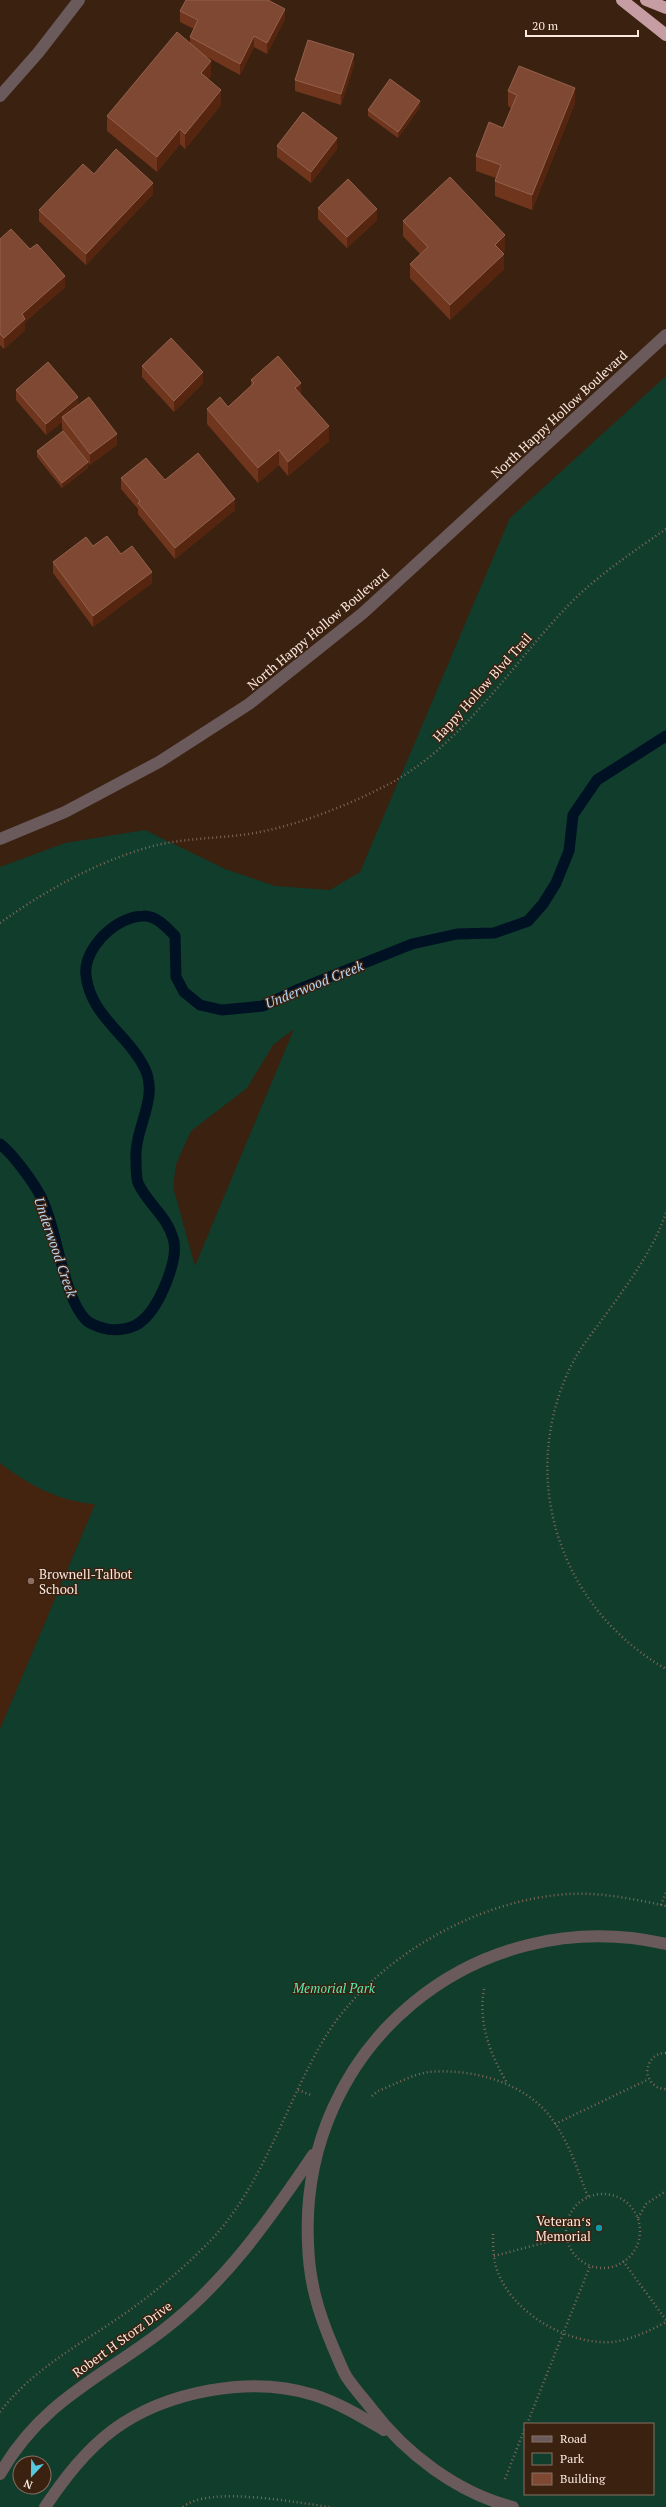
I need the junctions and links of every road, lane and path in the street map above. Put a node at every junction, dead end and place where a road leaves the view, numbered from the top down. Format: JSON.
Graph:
{"nodes":[{"id":1,"x":79,"y":0,"type":"edge"},
{"id":2,"x":622,"y":0,"type":"edge"},
{"id":3,"x":646,"y":0,"type":"edge"},
{"id":4,"x":666,"y":8,"type":"edge"},
{"id":5,"x":666,"y":35,"type":"edge"},
{"id":6,"x":0,"y":96,"type":"edge"},
{"id":7,"x":666,"y":335,"type":"edge"},
{"id":8,"x":666,"y":529,"type":"edge"},
{"id":9,"x":0,"y":839,"type":"edge"},
{"id":10,"x":0,"y":923,"type":"edge"},
{"id":11,"x":666,"y":1213,"type":"edge"},
{"id":12,"x":666,"y":1669,"type":"edge"},
{"id":13,"x":666,"y":1892,"type":"edge"},
{"id":14,"x":666,"y":1906,"type":"edge"},
{"id":15,"x":666,"y":1944,"type":"edge"},
{"id":16,"x":495,"y":1954,"type":"junction"},
{"id":17,"x":666,"y":2053,"type":"edge"},
{"id":18,"x":649,"y":2079,"type":"junction"},
{"id":19,"x":507,"y":2083,"type":"junction"},
{"id":20,"x":666,"y":2089,"type":"edge"},
{"id":21,"x":332,"y":2104,"type":"junction"},
{"id":22,"x":555,"y":2124,"type":"junction"},
{"id":23,"x":316,"y":2150,"type":"junction"},
{"id":24,"x":666,"y":2192,"type":"edge"},
{"id":25,"x":588,"y":2197,"type":"junction"},
{"id":26,"x":638,"y":2218,"type":"junction"},
{"id":27,"x":492,"y":2234,"type":"dead end"},
{"id":28,"x":566,"y":2237,"type":"junction"},
{"id":29,"x":494,"y":2256,"type":"junction"},
{"id":30,"x":623,"y":2261,"type":"junction"},
{"id":31,"x":590,"y":2266,"type":"junction"},
{"id":32,"x":666,"y":2321,"type":"edge"},
{"id":33,"x":563,"y":2332,"type":"junction"},
{"id":34,"x":0,"y":2412,"type":"edge"},
{"id":35,"x":527,"y":2423,"type":"edge"},
{"id":36,"x":524,"y":2431,"type":"edge"},
{"id":37,"x":390,"y":2434,"type":"junction"},
{"id":38,"x":0,"y":2474,"type":"edge"},
{"id":39,"x":496,"y":2502,"type":"junction"},
{"id":40,"x":309,"y":2506,"type":"edge"},
{"id":41,"x":45,"y":2507,"type":"edge"},
{"id":42,"x":183,"y":2507,"type":"edge"},
{"id":43,"x":330,"y":2507,"type":"edge"},
{"id":44,"x":513,"y":2507,"type":"edge"}],
"edges":[{"from":1,"to":6,"type":"street"},
{"from":2,"to":5,"type":"highway"},
{"from":3,"to":4,"type":"highway"},
{"from":7,"to":9,"type":"street","name":"North Happy Hollow Boulevard"},
{"from":8,"to":10,"type":"path","name":"Happy Hollow Blvd Trail"},
{"from":11,"to":12,"type":"path"},
{"from":13,"to":14,"type":"path"},
{"from":15,"to":16,"type":"street","name":"Robert H Storz Drive"},
{"from":16,"to":19,"type":"path"},
{"from":16,"to":21,"type":"street","name":"Robert H Storz Drive"},
{"from":17,"to":18,"type":"path"},
{"from":18,"to":20,"type":"path"},
{"from":18,"to":22,"type":"path"},
{"from":19,"to":21,"type":"path"},
{"from":19,"to":22,"type":"path"},
{"from":21,"to":23,"type":"street","name":"Robert H Storz Drive"},
{"from":21,"to":34,"type":"path"},
{"from":22,"to":25,"type":"path"},
{"from":23,"to":37,"type":"street","name":"Robert H Storz Drive"},
{"from":23,"to":38,"type":"street","name":"Robert H Storz Drive"},
{"from":24,"to":26,"type":"path"},
{"from":25,"to":26,"type":"path"},
{"from":25,"to":28,"type":"path"},
{"from":26,"to":30,"type":"path"},
{"from":27,"to":29,"type":"path"},
{"from":28,"to":29,"type":"path"},
{"from":28,"to":31,"type":"path"},
{"from":29,"to":33,"type":"path"},
{"from":30,"to":31,"type":"path"},
{"from":30,"to":32,"type":"path"},
{"from":31,"to":33,"type":"path"},
{"from":32,"to":33,"type":"path"},
{"from":33,"to":35,"type":"path"},
{"from":36,"to":39,"type":"path"},
{"from":37,"to":39,"type":"street","name":"Robert H Storz Drive"},
{"from":37,"to":41,"type":"street","name":"Robert H Storz Drive"},
{"from":39,"to":44,"type":"street","name":"Robert H Storz Drive"},
{"from":40,"to":42,"type":"path"},
{"from":40,"to":43,"type":"path"}]}
